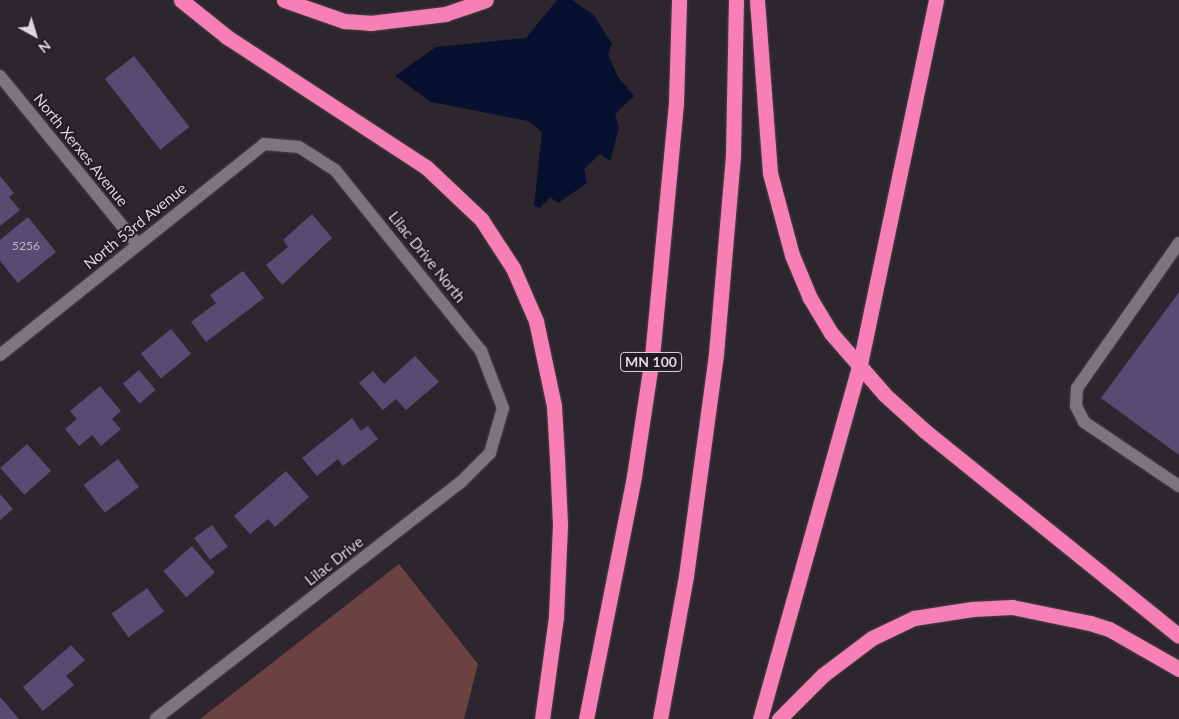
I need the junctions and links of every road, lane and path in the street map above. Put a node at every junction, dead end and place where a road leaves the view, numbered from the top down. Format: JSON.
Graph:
{"nodes":[{"id":1,"x":181,"y":0,"type":"edge"},
{"id":2,"x":284,"y":0,"type":"edge"},
{"id":3,"x":486,"y":0,"type":"edge"},
{"id":4,"x":679,"y":0,"type":"edge"},
{"id":5,"x":736,"y":0,"type":"edge"},
{"id":6,"x":757,"y":0,"type":"edge"},
{"id":7,"x":936,"y":0,"type":"edge"},
{"id":8,"x":0,"y":76,"type":"edge"},
{"id":9,"x":299,"y":147,"type":"joint"},
{"id":10,"x":1179,"y":242,"type":"edge"},
{"id":11,"x":137,"y":244,"type":"junction"},
{"id":12,"x":0,"y":355,"type":"edge"},
{"id":13,"x":860,"y":364,"type":"junction"},
{"id":14,"x":503,"y":408,"type":"joint"},
{"id":15,"x":1179,"y":486,"type":"edge"},
{"id":16,"x":1179,"y":636,"type":"edge"},
{"id":17,"x":1179,"y":669,"type":"edge"},
{"id":18,"x":156,"y":719,"type":"edge"},
{"id":19,"x":542,"y":719,"type":"edge"},
{"id":20,"x":586,"y":719,"type":"edge"},
{"id":21,"x":660,"y":719,"type":"edge"},
{"id":22,"x":760,"y":719,"type":"edge"},
{"id":23,"x":779,"y":719,"type":"edge"}],
"edges":[{"from":1,"to":19,"type":"highway"},
{"from":2,"to":3,"type":"highway"},
{"from":4,"to":20,"type":"highway","number":"MN 100"},
{"from":5,"to":21,"type":"highway"},
{"from":6,"to":13,"type":"highway"},
{"from":7,"to":13,"type":"highway"},
{"from":8,"to":11,"type":"street","name":"North Xerxes Avenue"},
{"from":9,"to":11,"type":"street","name":"North 53rd Avenue"},
{"from":9,"to":14,"type":"street","name":"Lilac Drive North"},
{"from":10,"to":15,"type":"street"},
{"from":11,"to":12,"type":"street","name":"North 53rd Avenue"},
{"from":13,"to":16,"type":"highway"},
{"from":13,"to":22,"type":"highway"},
{"from":14,"to":18,"type":"street","name":"Lilac Drive"},
{"from":17,"to":23,"type":"highway"}]}
